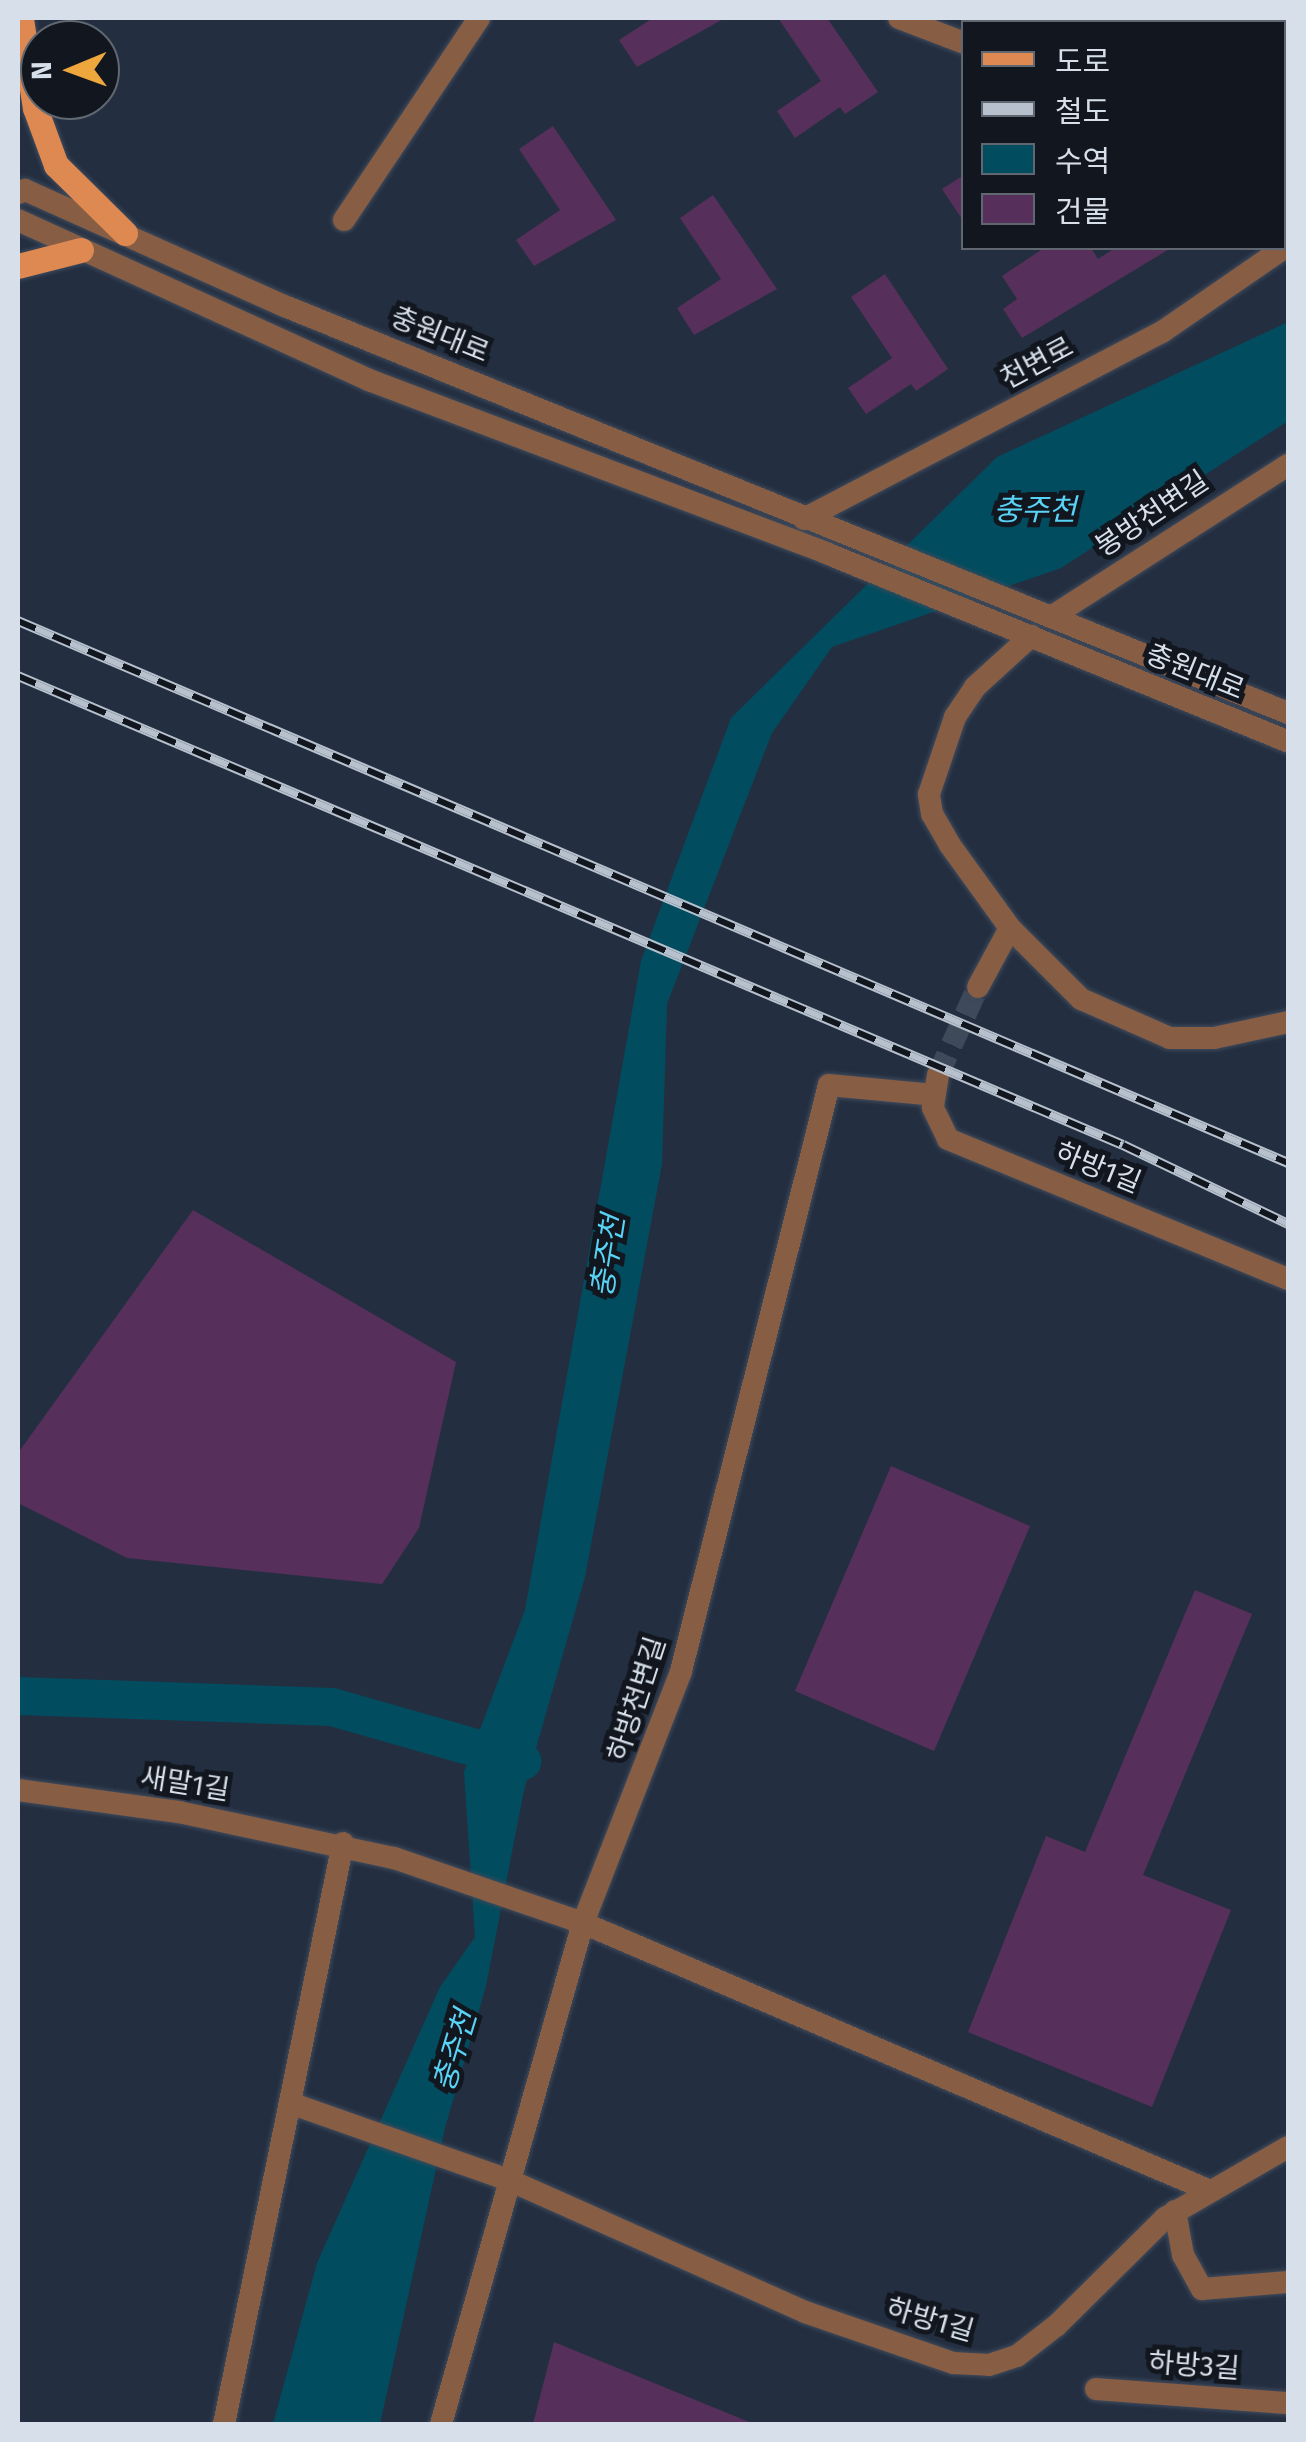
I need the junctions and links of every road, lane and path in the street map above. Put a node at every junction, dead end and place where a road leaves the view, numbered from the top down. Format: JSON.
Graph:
{"nodes":[{"id":1,"x":480,"y":18,"type":"edge"},
{"id":2,"x":899,"y":18,"type":"edge"},
{"id":3,"x":19,"y":20,"type":"edge"},
{"id":4,"x":961,"y":42,"type":"edge"},
{"id":5,"x":18,"y":192,"type":"edge"},
{"id":6,"x":18,"y":220,"type":"edge"},
{"id":7,"x":344,"y":220,"type":"dead end"},
{"id":8,"x":125,"y":233,"type":"junction"},
{"id":9,"x":81,"y":250,"type":"junction"},
{"id":10,"x":1281,"y":250,"type":"edge"},
{"id":11,"x":18,"y":266,"type":"edge"},
{"id":12,"x":1288,"y":465,"type":"edge"},
{"id":13,"x":804,"y":519,"type":"junction"},
{"id":14,"x":1042,"y":613,"type":"junction"},
{"id":15,"x":1028,"y":634,"type":"junction"},
{"id":16,"x":1288,"y":713,"type":"edge"},
{"id":17,"x":1288,"y":742,"type":"edge"},
{"id":18,"x":1010,"y":928,"type":"junction"},
{"id":19,"x":978,"y":986,"type":"tunnel mouth"},
{"id":20,"x":1288,"y":1022,"type":"edge"},
{"id":21,"x":936,"y":1085,"type":"joint"},
{"id":22,"x":1288,"y":1279,"type":"edge"},
{"id":23,"x":18,"y":1790,"type":"edge"},
{"id":24,"x":342,"y":1842,"type":"junction"},
{"id":25,"x":583,"y":1923,"type":"junction"},
{"id":26,"x":290,"y":2103,"type":"junction"},
{"id":27,"x":1288,"y":2147,"type":"edge"},
{"id":28,"x":510,"y":2181,"type":"junction"},
{"id":29,"x":1208,"y":2190,"type":"junction"},
{"id":30,"x":1175,"y":2211,"type":"junction"},
{"id":31,"x":1288,"y":2282,"type":"edge"},
{"id":32,"x":1096,"y":2389,"type":"dead end"},
{"id":33,"x":1288,"y":2403,"type":"edge"},
{"id":34,"x":224,"y":2424,"type":"edge"},
{"id":35,"x":441,"y":2424,"type":"edge"}],
"edges":[{"from":1,"to":7,"type":"street"},
{"from":2,"to":4,"type":"street"},
{"from":3,"to":8,"type":"main road"},
{"from":5,"to":8,"type":"street","name":"충원대로"},
{"from":6,"to":9,"type":"street"},
{"from":8,"to":13,"type":"street","name":"충원대로"},
{"from":9,"to":11,"type":"main road"},
{"from":9,"to":15,"type":"street","name":"충원대로"},
{"from":10,"to":13,"type":"street","name":"천변로"},
{"from":12,"to":14,"type":"street","name":"봉방천변길"},
{"from":13,"to":14,"type":"street","name":"충원대로"},
{"from":14,"to":16,"type":"street","name":"충원대로"},
{"from":15,"to":17,"type":"street","name":"충원대로"},
{"from":15,"to":18,"type":"street"},
{"from":18,"to":19,"type":"street"},
{"from":18,"to":20,"type":"street"},
{"from":21,"to":22,"type":"street","name":"하방1길"},
{"from":21,"to":25,"type":"street","name":"하방천변길"},
{"from":23,"to":24,"type":"street","name":"새말1길"},
{"from":24,"to":25,"type":"street","name":"새말1길"},
{"from":24,"to":26,"type":"street"},
{"from":25,"to":28,"type":"street","name":"하방천변길"},
{"from":25,"to":29,"type":"street","name":"새말1길"},
{"from":26,"to":28,"type":"street","name":"하방1길"},
{"from":26,"to":34,"type":"street"},
{"from":27,"to":29,"type":"street","name":"하방1길"},
{"from":28,"to":30,"type":"street","name":"하방1길"},
{"from":28,"to":35,"type":"street","name":"하방천변길"},
{"from":29,"to":30,"type":"street","name":"하방1길"},
{"from":30,"to":31,"type":"street"},
{"from":32,"to":33,"type":"street","name":"하방3길"}]}
